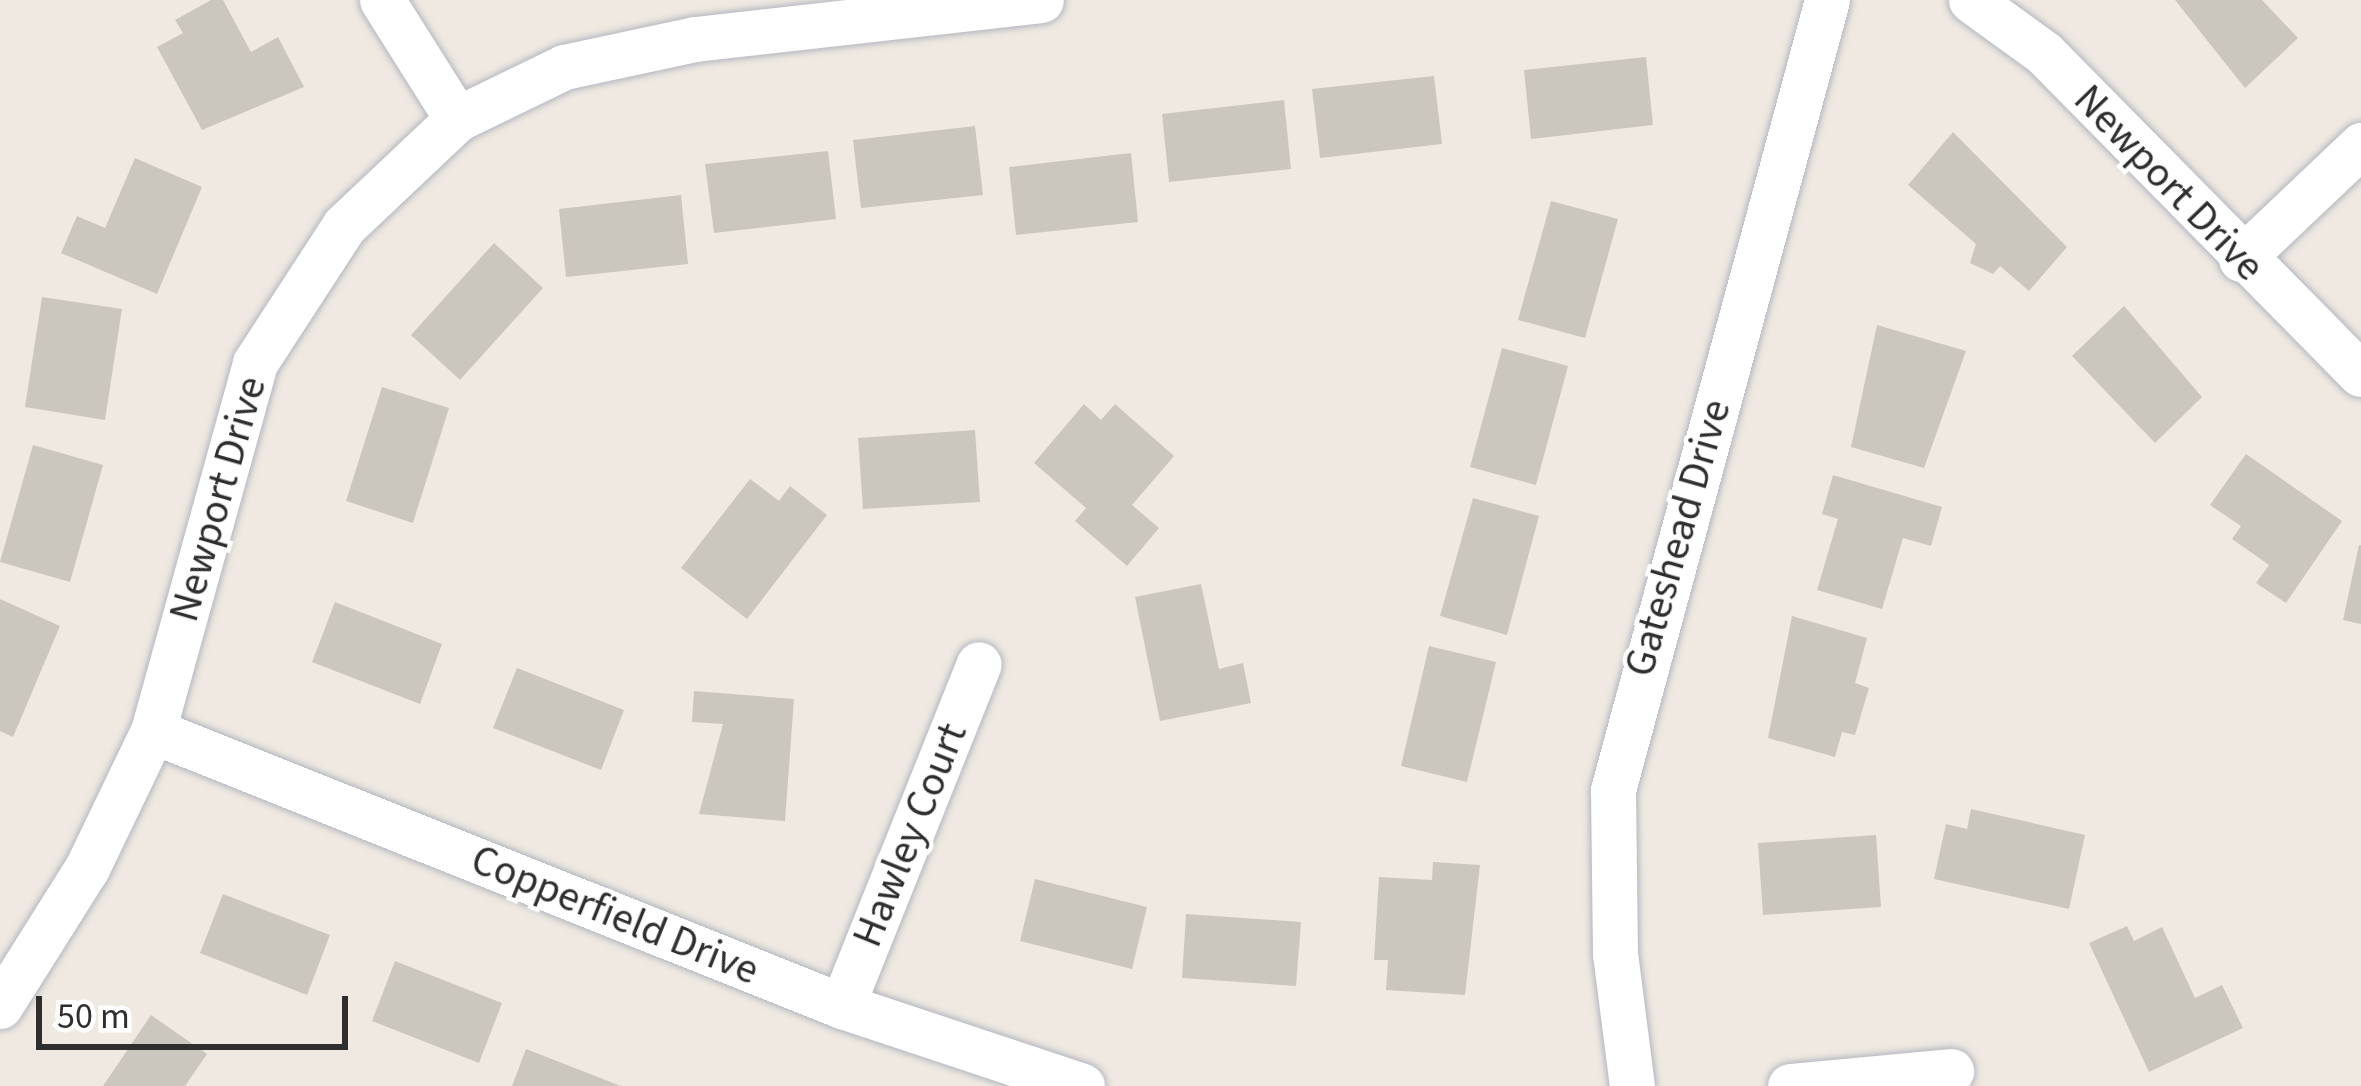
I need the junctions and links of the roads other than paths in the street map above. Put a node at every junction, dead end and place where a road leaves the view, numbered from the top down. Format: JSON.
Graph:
{"nodes":[{"id":1,"x":382,"y":0,"type":"edge"},
{"id":2,"x":1041,"y":0,"type":"edge"},
{"id":3,"x":1827,"y":0,"type":"edge"},
{"id":4,"x":1971,"y":0,"type":"edge"},
{"id":5,"x":457,"y":119,"type":"junction"},
{"id":6,"x":2361,"y":145,"type":"edge"},
{"id":7,"x":2241,"y":259,"type":"junction"},
{"id":8,"x":2361,"y":374,"type":"edge"},
{"id":9,"x":979,"y":664,"type":"dead end"},
{"id":10,"x":153,"y":731,"type":"junction"},
{"id":11,"x":0,"y":1006,"type":"edge"},
{"id":12,"x":842,"y":1006,"type":"junction"},
{"id":13,"x":1951,"y":1071,"type":"dead end"},
{"id":14,"x":1082,"y":1086,"type":"edge"},
{"id":15,"x":1632,"y":1086,"type":"edge"},
{"id":16,"x":1790,"y":1086,"type":"edge"}],
"edges":[{"from":1,"to":5,"type":"street"},
{"from":2,"to":5,"type":"street","name":"Newport Drive"},
{"from":3,"to":15,"type":"street","name":"Gateshead Drive"},
{"from":4,"to":7,"type":"street","name":"Newport Drive"},
{"from":5,"to":10,"type":"street","name":"Newport Drive"},
{"from":6,"to":7,"type":"street"},
{"from":7,"to":8,"type":"street","name":"Newport Drive"},
{"from":9,"to":12,"type":"street","name":"Hawley Court"},
{"from":10,"to":11,"type":"street","name":"Newport Drive"},
{"from":10,"to":12,"type":"street","name":"Copperfield Drive"},
{"from":12,"to":14,"type":"street","name":"Copperfield Drive"},
{"from":13,"to":16,"type":"street"}]}
